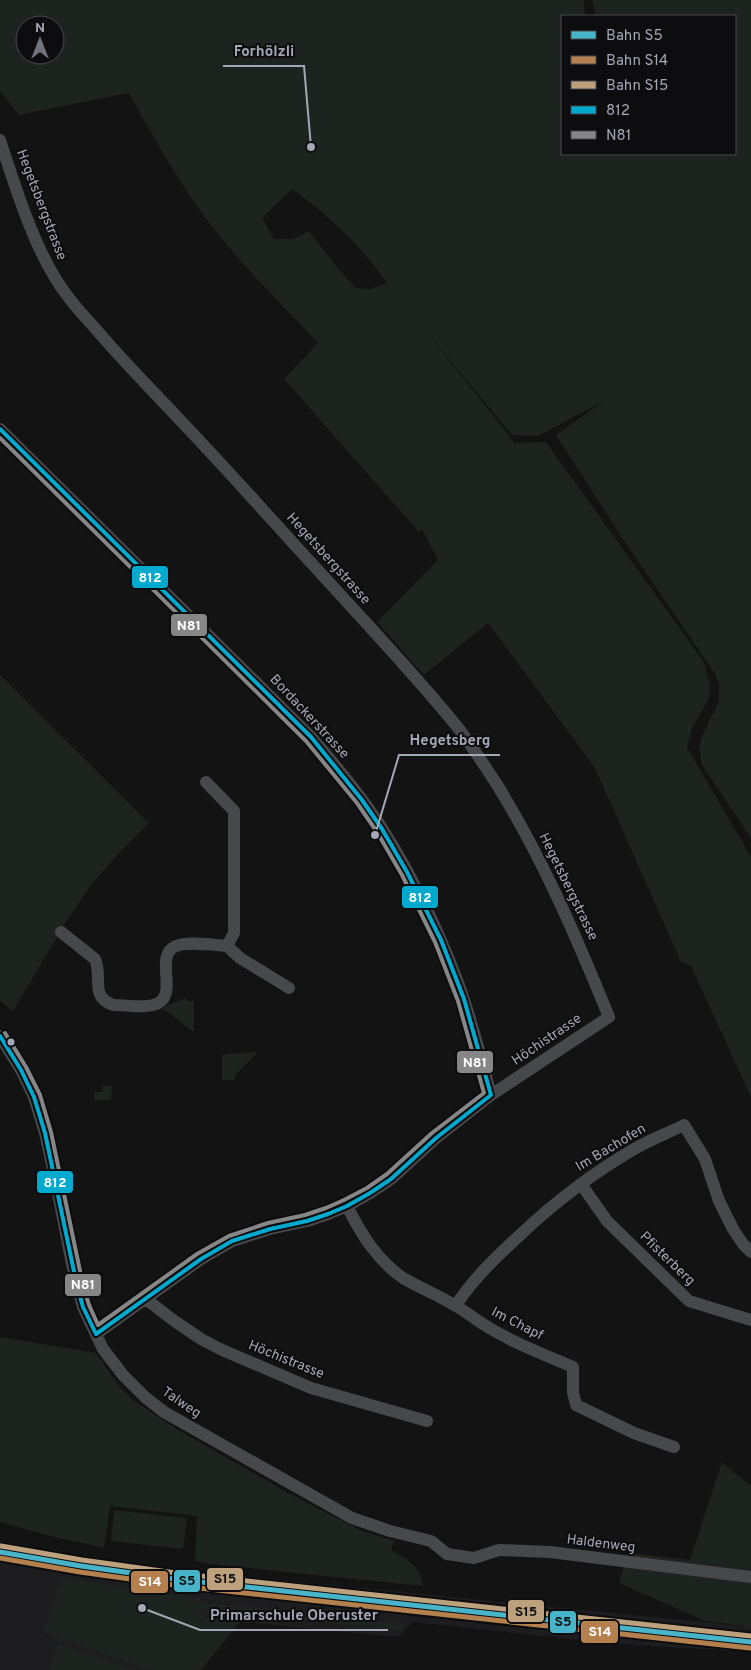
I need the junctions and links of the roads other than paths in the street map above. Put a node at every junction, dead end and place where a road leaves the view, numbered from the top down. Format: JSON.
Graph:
{"nodes":[{"id":1,"x":0,"y":140,"type":"edge"},
{"id":2,"x":0,"y":429,"type":"edge"},
{"id":3,"x":206,"y":782,"type":"dead end"},
{"id":4,"x":61,"y":932,"type":"dead end"},
{"id":5,"x":227,"y":946,"type":"junction"},
{"id":6,"x":289,"y":988,"type":"dead end"},
{"id":7,"x":609,"y":1017,"type":"joint"},
{"id":8,"x":0,"y":1036,"type":"edge"},
{"id":9,"x":491,"y":1095,"type":"junction"},
{"id":10,"x":581,"y":1184,"type":"junction"},
{"id":11,"x":347,"y":1206,"type":"junction"},
{"id":12,"x":751,"y":1252,"type":"edge"},
{"id":13,"x":146,"y":1299,"type":"junction"},
{"id":14,"x":456,"y":1305,"type":"junction"},
{"id":15,"x":751,"y":1320,"type":"edge"},
{"id":16,"x":96,"y":1334,"type":"junction"},
{"id":17,"x":427,"y":1421,"type":"dead end"},
{"id":18,"x":674,"y":1447,"type":"dead end"},
{"id":19,"x":447,"y":1554,"type":"joint"},
{"id":20,"x":751,"y":1578,"type":"edge"}],
"edges":[{"from":1,"to":7,"type":"street","name":"Hegetsbergstrasse"},
{"from":2,"to":9,"type":"street","name":"Bordackerstrasse"},
{"from":3,"to":5,"type":"street"},
{"from":4,"to":5,"type":"street"},
{"from":5,"to":6,"type":"street"},
{"from":7,"to":9,"type":"street","name":"Höchistrasse"},
{"from":8,"to":16,"type":"street","name":"Talweg"},
{"from":9,"to":11,"type":"street","name":"Höchistrasse"},
{"from":10,"to":12,"type":"street","name":"Im Bachofen"},
{"from":10,"to":14,"type":"street","name":"Im Bachofen"},
{"from":10,"to":15,"type":"street","name":"Pfisterberg"},
{"from":11,"to":13,"type":"street","name":"Höchistrasse"},
{"from":11,"to":14,"type":"street","name":"Im Chapf"},
{"from":13,"to":16,"type":"street","name":"Höchistrasse"},
{"from":13,"to":17,"type":"street","name":"Höchistrasse"},
{"from":14,"to":18,"type":"street","name":"Im Chapf"},
{"from":16,"to":19,"type":"street","name":"Talweg"},
{"from":19,"to":20,"type":"street","name":"Haldenweg"}]}
